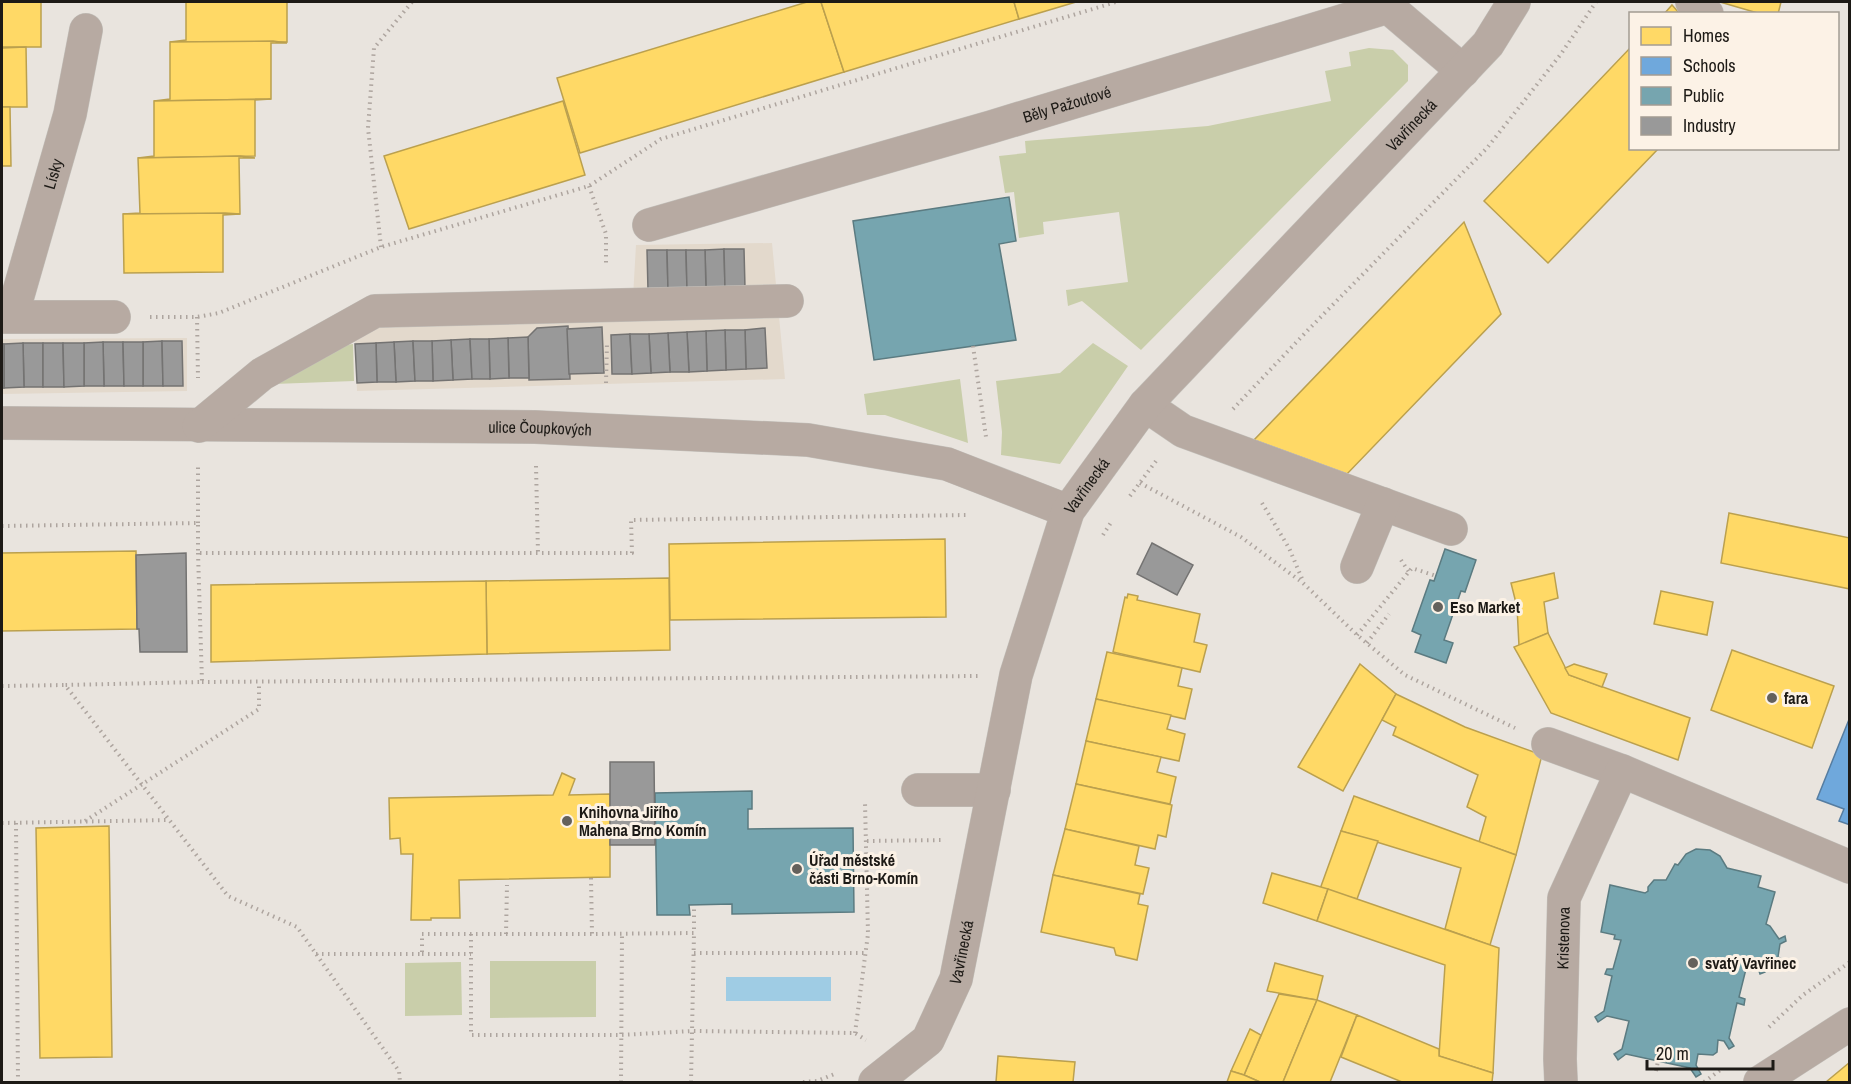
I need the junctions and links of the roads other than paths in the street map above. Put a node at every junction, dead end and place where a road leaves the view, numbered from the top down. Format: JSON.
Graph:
{"nodes":[{"id":1,"x":1514,"y":2,"type":"edge"},
{"id":2,"x":1692,"y":2,"type":"edge"},
{"id":3,"x":1704,"y":12,"type":"edge"},
{"id":4,"x":86,"y":30,"type":"dead end"},
{"id":5,"x":1462,"y":71,"type":"junction"},
{"id":6,"x":649,"y":225,"type":"dead end"},
{"id":7,"x":787,"y":302,"type":"dead end"},
{"id":8,"x":7,"y":316,"type":"edge"},
{"id":9,"x":114,"y":317,"type":"road end"},
{"id":10,"x":1145,"y":405,"type":"junction"},
{"id":11,"x":2,"y":423,"type":"edge"},
{"id":12,"x":199,"y":426,"type":"junction"},
{"id":13,"x":1383,"y":504,"type":"junction"},
{"id":14,"x":1068,"y":511,"type":"junction"},
{"id":15,"x":1450,"y":529,"type":"dead end"},
{"id":16,"x":1357,"y":567,"type":"dead end"},
{"id":17,"x":1548,"y":744,"type":"road end"},
{"id":18,"x":1622,"y":771,"type":"junction"},
{"id":19,"x":918,"y":790,"type":"dead end"},
{"id":20,"x":994,"y":790,"type":"junction"},
{"id":21,"x":1850,"y":867,"type":"edge"},
{"id":22,"x":1850,"y":1024,"type":"edge"},
{"id":23,"x":887,"y":1073,"type":"edge"},
{"id":24,"x":1561,"y":1083,"type":"edge"},
{"id":25,"x":1760,"y":1083,"type":"edge"}],
"edges":[{"from":1,"to":5,"type":"street","name":"Vavřinecká"},
{"from":2,"to":3,"type":"street"},
{"from":4,"to":8,"type":"street","name":"Lísky"},
{"from":5,"to":6,"type":"street","name":"Běly Pažoutové"},
{"from":5,"to":10,"type":"street","name":"Vavřinecká"},
{"from":7,"to":12,"type":"street"},
{"from":8,"to":9,"type":"street","name":"Lísky"},
{"from":10,"to":13,"type":"street"},
{"from":10,"to":14,"type":"street","name":"Vavřinecká"},
{"from":11,"to":12,"type":"street","name":"ulice Čoupkových"},
{"from":12,"to":14,"type":"street","name":"ulice Čoupkových"},
{"from":13,"to":15,"type":"street"},
{"from":13,"to":16,"type":"street"},
{"from":14,"to":20,"type":"street","name":"Vavřinecká"},
{"from":17,"to":18,"type":"street"},
{"from":18,"to":21,"type":"street"},
{"from":18,"to":24,"type":"street","name":"Kristenova"},
{"from":19,"to":20,"type":"street"},
{"from":20,"to":23,"type":"street","name":"Vavřinecká"},
{"from":22,"to":25,"type":"street"}]}
